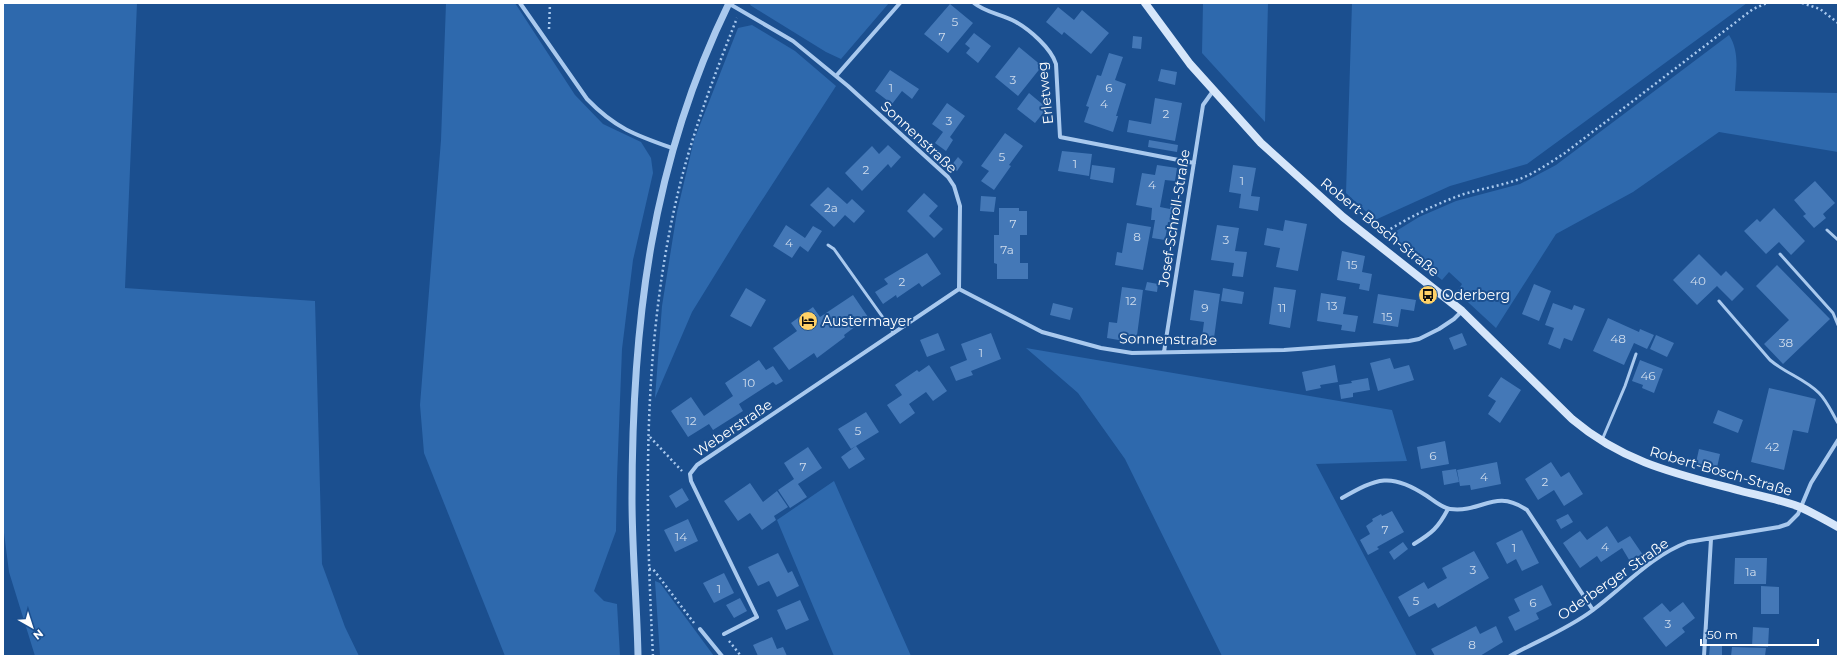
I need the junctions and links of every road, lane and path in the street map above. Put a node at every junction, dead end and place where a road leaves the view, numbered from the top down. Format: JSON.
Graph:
{"nodes":[{"id":1,"x":520,"y":3,"type":"edge"},
{"id":2,"x":550,"y":3,"type":"edge"},
{"id":3,"x":728,"y":3,"type":"edge"},
{"id":4,"x":900,"y":3,"type":"edge"},
{"id":5,"x":974,"y":3,"type":"edge"},
{"id":6,"x":1145,"y":3,"type":"edge"},
{"id":7,"x":1767,"y":3,"type":"edge"},
{"id":8,"x":1802,"y":3,"type":"edge"},
{"id":9,"x":741,"y":10,"type":"junction"},
{"id":10,"x":1838,"y":23,"type":"edge"},
{"id":11,"x":543,"y":38,"type":"junction"},
{"id":12,"x":836,"y":76,"type":"junction"},
{"id":13,"x":1213,"y":91,"type":"junction"},
{"id":14,"x":672,"y":148,"type":"junction"},
{"id":15,"x":1194,"y":163,"type":"junction"},
{"id":16,"x":1827,"y":230,"type":"dead end"},
{"id":17,"x":1838,"y":240,"type":"edge"},
{"id":18,"x":1374,"y":241,"type":"junction"},
{"id":19,"x":828,"y":245,"type":"dead end"},
{"id":20,"x":1780,"y":254,"type":"dead end"},
{"id":21,"x":959,"y":289,"type":"junction"},
{"id":22,"x":1720,"y":301,"type":"dead end"},
{"id":23,"x":1462,"y":311,"type":"junction"},
{"id":24,"x":1838,"y":324,"type":"edge"},
{"id":25,"x":894,"y":333,"type":"junction"},
{"id":26,"x":1164,"y":352,"type":"junction"},
{"id":27,"x":1636,"y":354,"type":"dead end"},
{"id":28,"x":1838,"y":423,"type":"edge"},
{"id":29,"x":650,"y":436,"type":"junction"},
{"id":30,"x":1838,"y":440,"type":"edge"},
{"id":31,"x":1601,"y":442,"type":"junction"},
{"id":32,"x":690,"y":474,"type":"junction"},
{"id":33,"x":1342,"y":498,"type":"dead end"},
{"id":34,"x":1801,"y":508,"type":"junction"},
{"id":35,"x":1448,"y":509,"type":"junction"},
{"id":36,"x":1838,"y":527,"type":"edge"},
{"id":37,"x":1711,"y":538,"type":"junction"},
{"id":38,"x":1414,"y":544,"type":"dead end"},
{"id":39,"x":649,"y":569,"type":"junction"},
{"id":40,"x":1593,"y":610,"type":"junction"},
{"id":41,"x":700,"y":629,"type":"joint"},
{"id":42,"x":724,"y":634,"type":"dead end"},
{"id":43,"x":638,"y":656,"type":"edge"},
{"id":44,"x":653,"y":656,"type":"edge"},
{"id":45,"x":722,"y":656,"type":"edge"},
{"id":46,"x":1510,"y":656,"type":"edge"},
{"id":47,"x":1704,"y":656,"type":"edge"}],
"edges":[{"from":1,"to":11,"type":"street"},
{"from":2,"to":11,"type":"path"},
{"from":3,"to":9,"type":"street","name":"Sonnenstraße"},
{"from":3,"to":14,"type":"street"},
{"from":4,"to":12,"type":"street"},
{"from":5,"to":15,"type":"street","name":"Erletweg"},
{"from":6,"to":13,"type":"main road","name":"Robert-Bosch-Straße"},
{"from":7,"to":18,"type":"path"},
{"from":8,"to":10,"type":"path"},
{"from":9,"to":12,"type":"street","name":"Sonnenstraße"},
{"from":9,"to":29,"type":"path"},
{"from":11,"to":14,"type":"street"},
{"from":12,"to":21,"type":"street","name":"Sonnenstraße"},
{"from":13,"to":15,"type":"street","name":"Josef-Schroll-Straße"},
{"from":13,"to":18,"type":"main road","name":"Robert-Bosch-Straße"},
{"from":14,"to":43,"type":"street"},
{"from":15,"to":26,"type":"street","name":"Josef-Schroll-Straße"},
{"from":16,"to":17,"type":"lane"},
{"from":18,"to":23,"type":"main road","name":"Robert-Bosch-Straße"},
{"from":19,"to":25,"type":"lane"},
{"from":20,"to":24,"type":"lane"},
{"from":21,"to":25,"type":"street","name":"Weberstraße"},
{"from":21,"to":26,"type":"street","name":"Sonnenstraße"},
{"from":22,"to":28,"type":"lane"},
{"from":23,"to":26,"type":"street","name":"Sonnenstraße"},
{"from":23,"to":31,"type":"main road","name":"Robert-Bosch-Straße"},
{"from":25,"to":32,"type":"street","name":"Weberstraße"},
{"from":27,"to":31,"type":"lane"},
{"from":29,"to":32,"type":"path"},
{"from":29,"to":39,"type":"path"},
{"from":30,"to":34,"type":"street","name":"Robert-Bosch-Straße"},
{"from":31,"to":34,"type":"main road","name":"Robert-Bosch-Straße"},
{"from":32,"to":42,"type":"street","name":"Weberstraße"},
{"from":33,"to":35,"type":"street"},
{"from":34,"to":36,"type":"main road","name":"Robert-Bosch-Straße"},
{"from":34,"to":37,"type":"street","name":"Oderberger Straße"},
{"from":35,"to":38,"type":"street"},
{"from":35,"to":40,"type":"street"},
{"from":37,"to":40,"type":"street","name":"Oderberger Straße"},
{"from":37,"to":47,"type":"street"},
{"from":39,"to":41,"type":"path"},
{"from":39,"to":44,"type":"path"},
{"from":40,"to":46,"type":"street","name":"Oderberger Straße"},
{"from":41,"to":45,"type":"street"}]}
